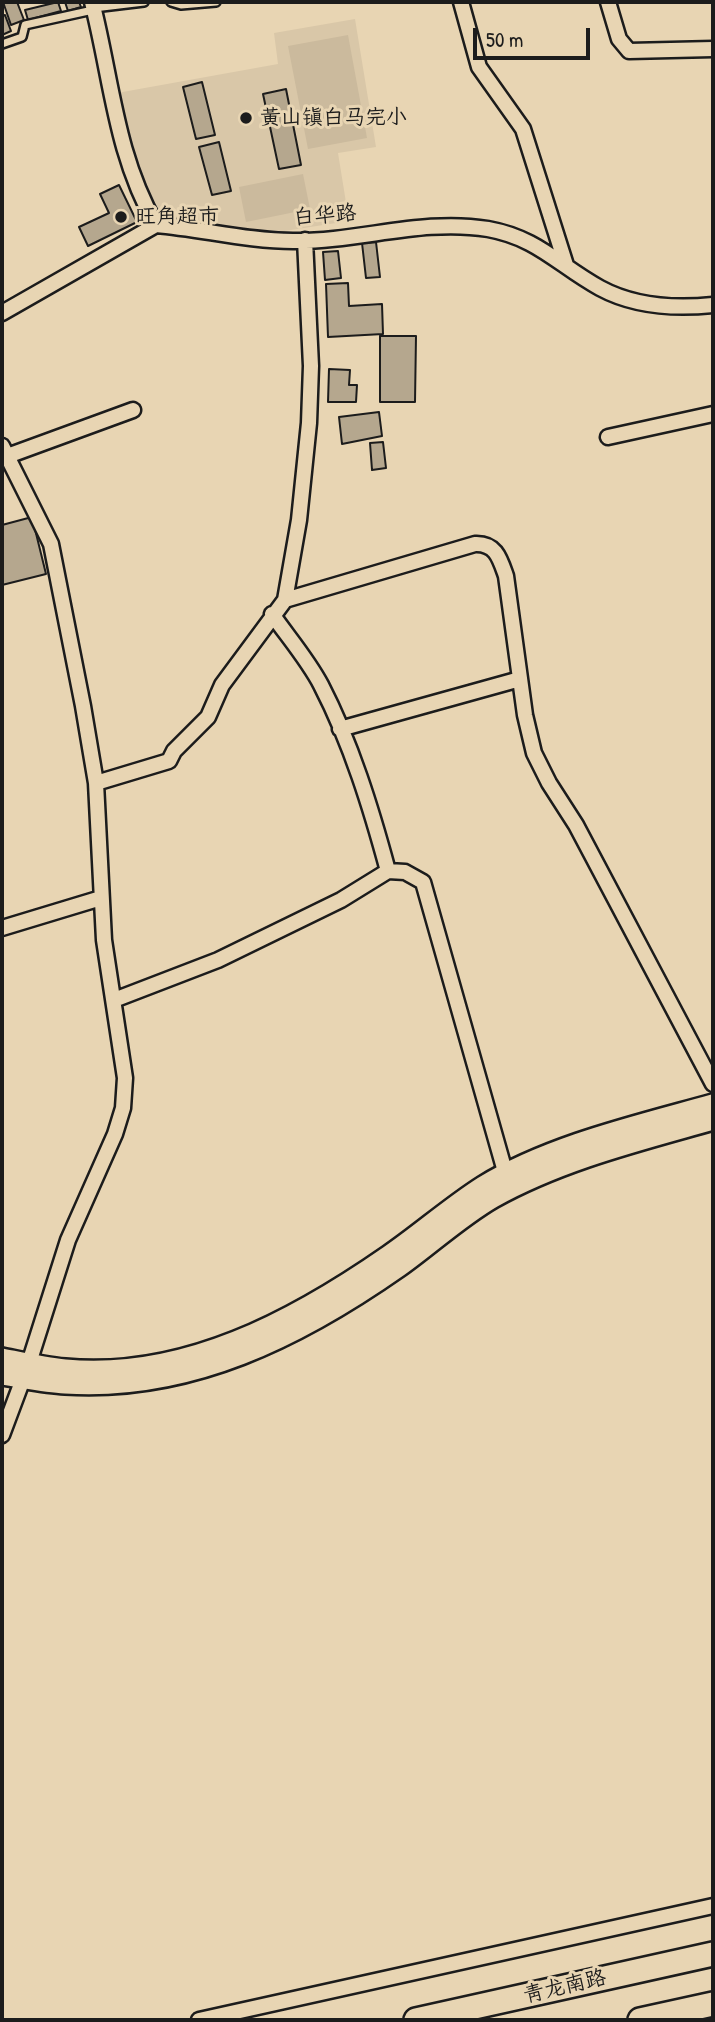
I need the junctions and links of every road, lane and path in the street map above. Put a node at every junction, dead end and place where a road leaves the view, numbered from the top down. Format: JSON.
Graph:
{"nodes":[{"id":1,"x":144,"y":2,"type":"edge"},
{"id":2,"x":171,"y":2,"type":"edge"},
{"id":3,"x":216,"y":2,"type":"edge"},
{"id":4,"x":461,"y":2,"type":"edge"},
{"id":5,"x":608,"y":2,"type":"edge"},
{"id":6,"x":93,"y":6,"type":"edge"},
{"id":7,"x":2,"y":44,"type":"edge"},
{"id":8,"x":713,"y":49,"type":"edge"},
{"id":9,"x":156,"y":225,"type":"junction"},
{"id":10,"x":305,"y":240,"type":"junction"},
{"id":11,"x":566,"y":265,"type":"junction"},
{"id":12,"x":713,"y":305,"type":"edge"},
{"id":13,"x":2,"y":313,"type":"edge"},
{"id":14,"x":133,"y":410,"type":"dead end"},
{"id":15,"x":713,"y":414,"type":"edge"},
{"id":16,"x":608,"y":437,"type":"dead end"},
{"id":17,"x":3,"y":453,"type":"edge"},
{"id":18,"x":285,"y":600,"type":"junction"},
{"id":19,"x":272,"y":614,"type":"junction"},
{"id":20,"x":520,"y":679,"type":"junction"},
{"id":21,"x":340,"y":729,"type":"junction"},
{"id":22,"x":96,"y":783,"type":"junction"},
{"id":23,"x":388,"y":871,"type":"junction"},
{"id":24,"x":101,"y":898,"type":"junction"},
{"id":25,"x":2,"y":928,"type":"edge"},
{"id":26,"x":114,"y":1000,"type":"junction"},
{"id":27,"x":713,"y":1084,"type":"edge"},
{"id":28,"x":713,"y":1104,"type":"edge"},
{"id":29,"x":713,"y":1120,"type":"edge"},
{"id":30,"x":506,"y":1175,"type":"junction"},
{"id":31,"x":2,"y":1358,"type":"edge"},
{"id":32,"x":26,"y":1371,"type":"junction"},
{"id":33,"x":2,"y":1375,"type":"edge"},
{"id":34,"x":2,"y":1435,"type":"edge"},
{"id":35,"x":713,"y":1906,"type":"edge"},
{"id":36,"x":713,"y":1954,"type":"edge"},
{"id":37,"x":713,"y":2004,"type":"edge"},
{"id":38,"x":200,"y":2020,"type":"edge"},
{"id":39,"x":416,"y":2020,"type":"edge"},
{"id":40,"x":640,"y":2020,"type":"edge"}],
"edges":[{"from":1,"to":6,"type":"lane"},
{"from":2,"to":3,"type":"lane"},
{"from":4,"to":11,"type":"street"},
{"from":5,"to":8,"type":"street"},
{"from":6,"to":7,"type":"lane"},
{"from":6,"to":9,"type":"street"},
{"from":9,"to":10,"type":"street","name":"白华路"},
{"from":9,"to":13,"type":"street"},
{"from":10,"to":11,"type":"street","name":"白华路"},
{"from":10,"to":18,"type":"street"},
{"from":11,"to":12,"type":"street","name":"白华路"},
{"from":14,"to":17,"type":"street"},
{"from":15,"to":16,"type":"street"},
{"from":17,"to":22,"type":"street"},
{"from":18,"to":19,"type":"street"},
{"from":18,"to":20,"type":"street"},
{"from":19,"to":21,"type":"street"},
{"from":19,"to":22,"type":"street"},
{"from":20,"to":21,"type":"street"},
{"from":20,"to":27,"type":"street"},
{"from":21,"to":23,"type":"street"},
{"from":22,"to":24,"type":"street"},
{"from":23,"to":26,"type":"street"},
{"from":23,"to":30,"type":"street"},
{"from":24,"to":25,"type":"street"},
{"from":24,"to":26,"type":"street"},
{"from":26,"to":32,"type":"street"},
{"from":28,"to":30,"type":"street"},
{"from":29,"to":32,"type":"street"},
{"from":30,"to":32,"type":"street"},
{"from":31,"to":32,"type":"street"},
{"from":32,"to":33,"type":"street"},
{"from":32,"to":34,"type":"street"},
{"from":35,"to":38,"type":"street"},
{"from":36,"to":39,"type":"main road","name":"青龙南路"},
{"from":37,"to":40,"type":"main road"}]}
